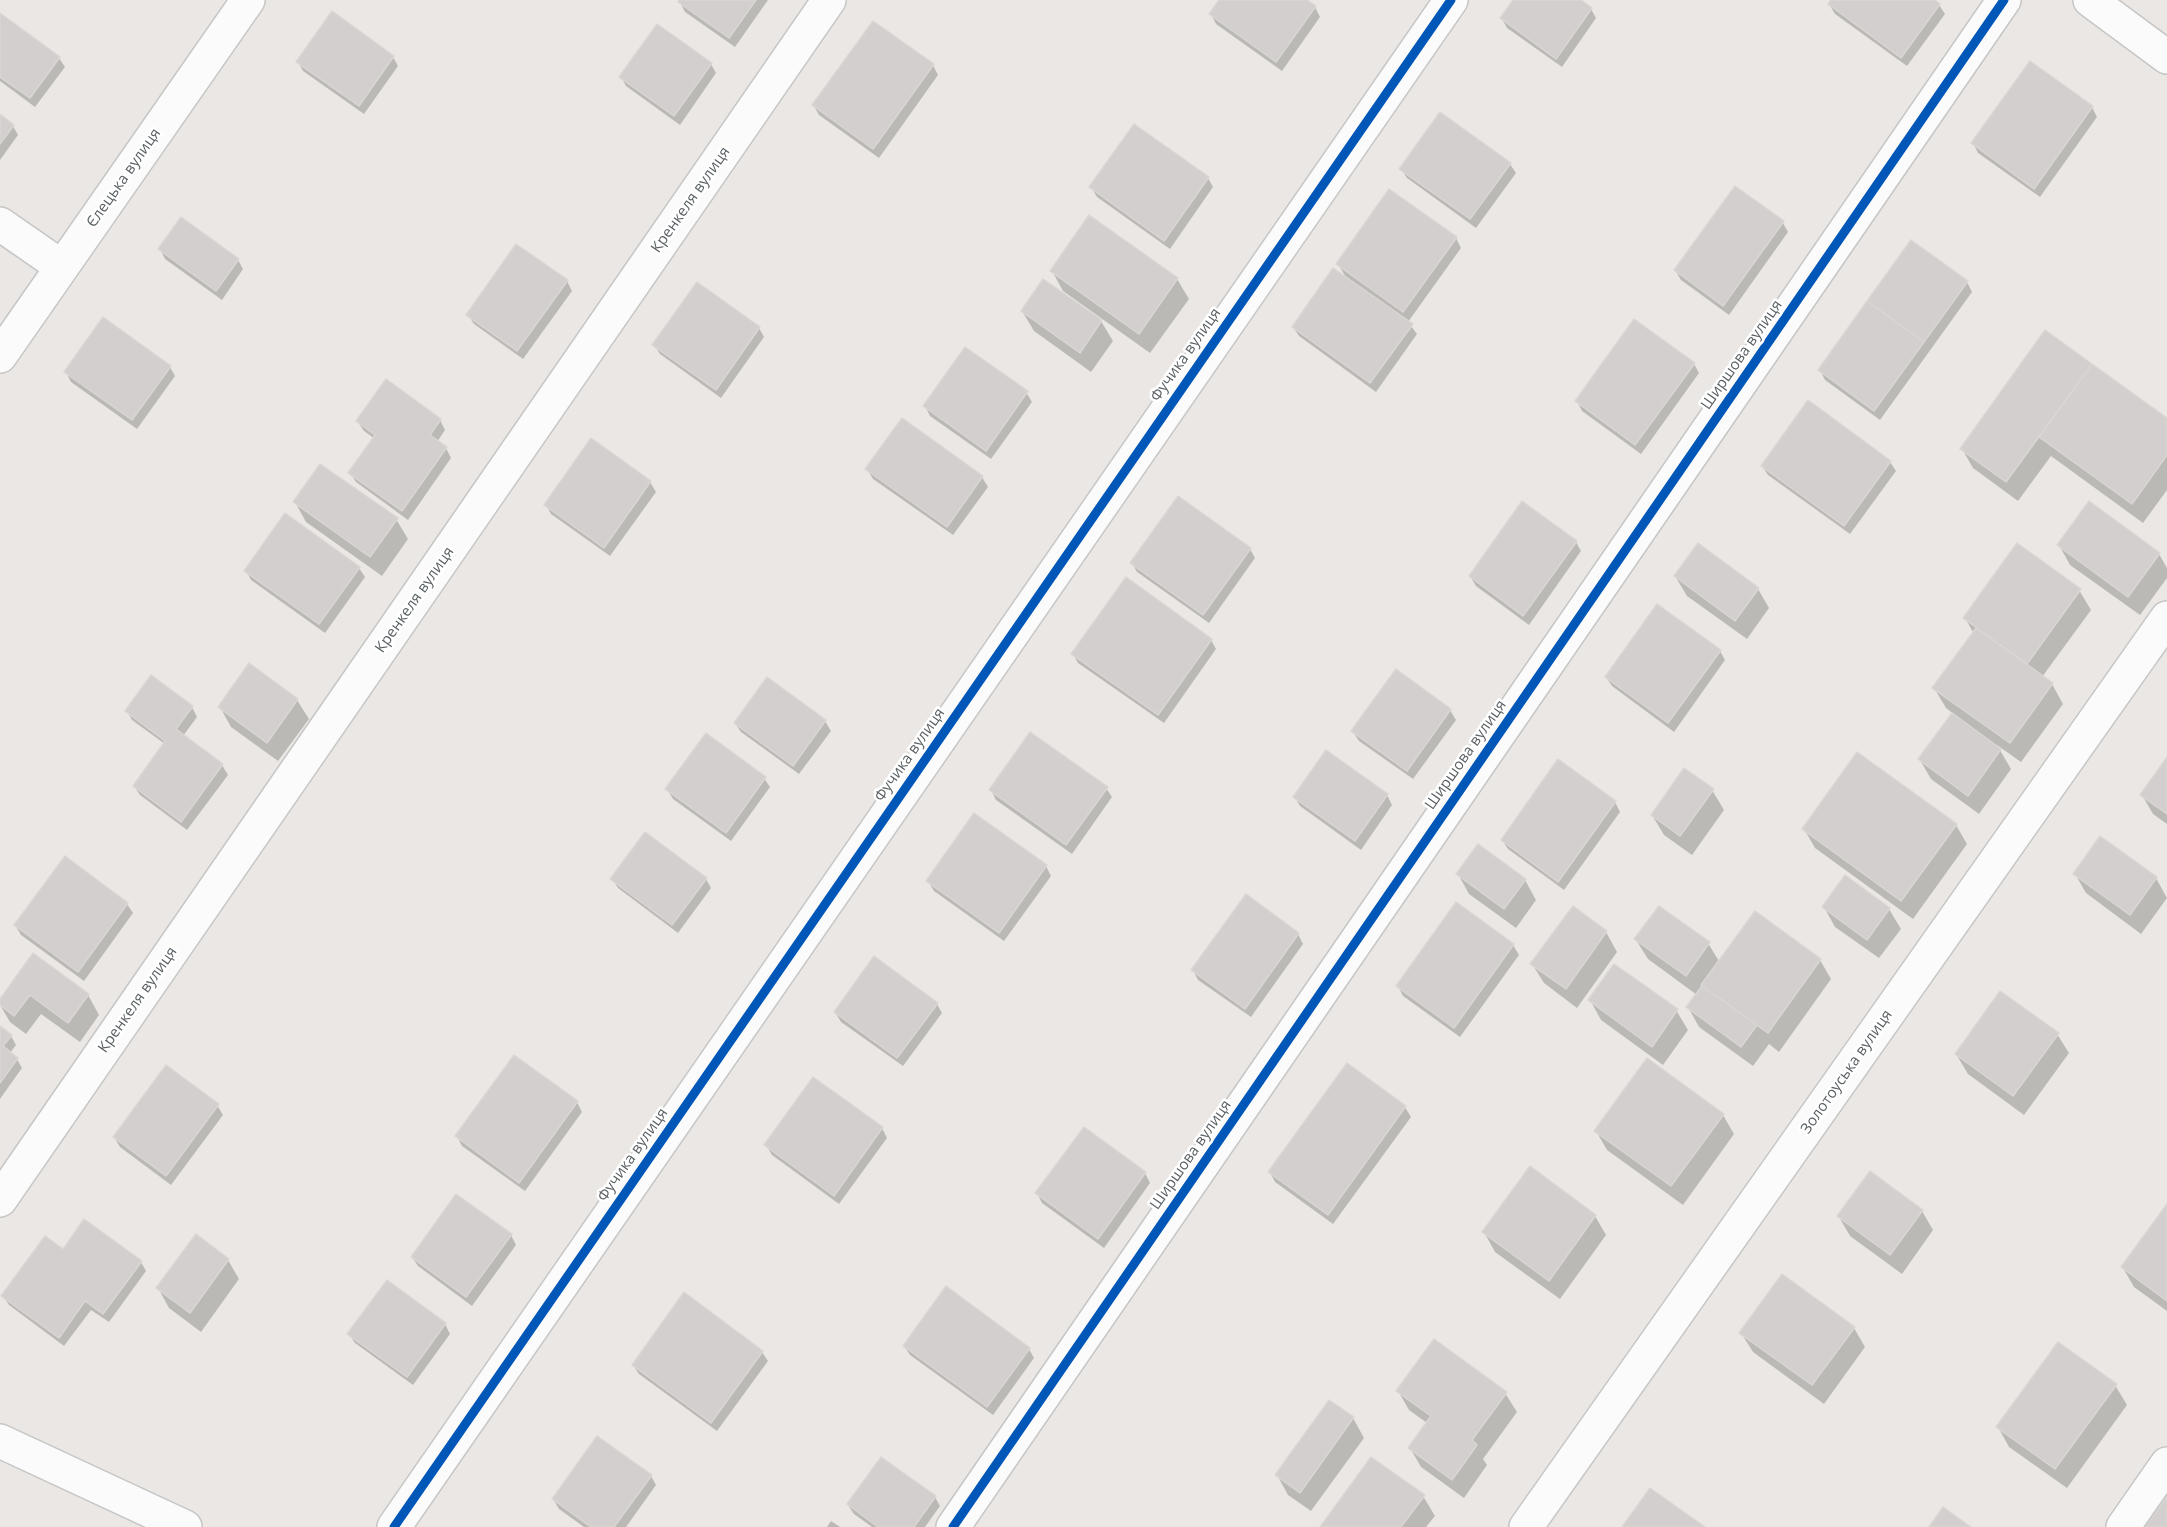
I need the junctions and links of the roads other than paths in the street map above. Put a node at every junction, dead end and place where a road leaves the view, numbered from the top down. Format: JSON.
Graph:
{"nodes":[{"id":1,"x":248,"y":0,"type":"edge"},
{"id":2,"x":829,"y":0,"type":"edge"},
{"id":3,"x":1451,"y":0,"type":"edge"},
{"id":4,"x":2004,"y":0,"type":"edge"},
{"id":5,"x":2090,"y":0,"type":"edge"},
{"id":6,"x":2167,"y":57,"type":"edge"},
{"id":7,"x":0,"y":224,"type":"edge"},
{"id":8,"x":62,"y":267,"type":"junction"},
{"id":9,"x":0,"y":356,"type":"edge"},
{"id":10,"x":2167,"y":618,"type":"edge"},
{"id":11,"x":0,"y":1200,"type":"edge"},
{"id":12,"x":0,"y":1441,"type":"edge"},
{"id":13,"x":2167,"y":1464,"type":"edge"},
{"id":14,"x":185,"y":1527,"type":"edge"},
{"id":15,"x":394,"y":1527,"type":"edge"},
{"id":16,"x":953,"y":1527,"type":"edge"},
{"id":17,"x":1526,"y":1527,"type":"edge"},
{"id":18,"x":2123,"y":1527,"type":"edge"}],
"edges":[{"from":1,"to":8,"type":"street","name":"Єлецька вулиця"},
{"from":2,"to":11,"type":"street","name":"Кренкеля вулиця"},
{"from":3,"to":15,"type":"street","name":"Фучика вулиця"},
{"from":4,"to":16,"type":"street","name":"Ширшова вулиця"},
{"from":5,"to":6,"type":"street"},
{"from":7,"to":8,"type":"street"},
{"from":8,"to":9,"type":"street","name":"Єлецька вулиця"},
{"from":10,"to":17,"type":"street","name":"Золотоуська вулиця"},
{"from":12,"to":14,"type":"street"},
{"from":13,"to":18,"type":"street"}]}
